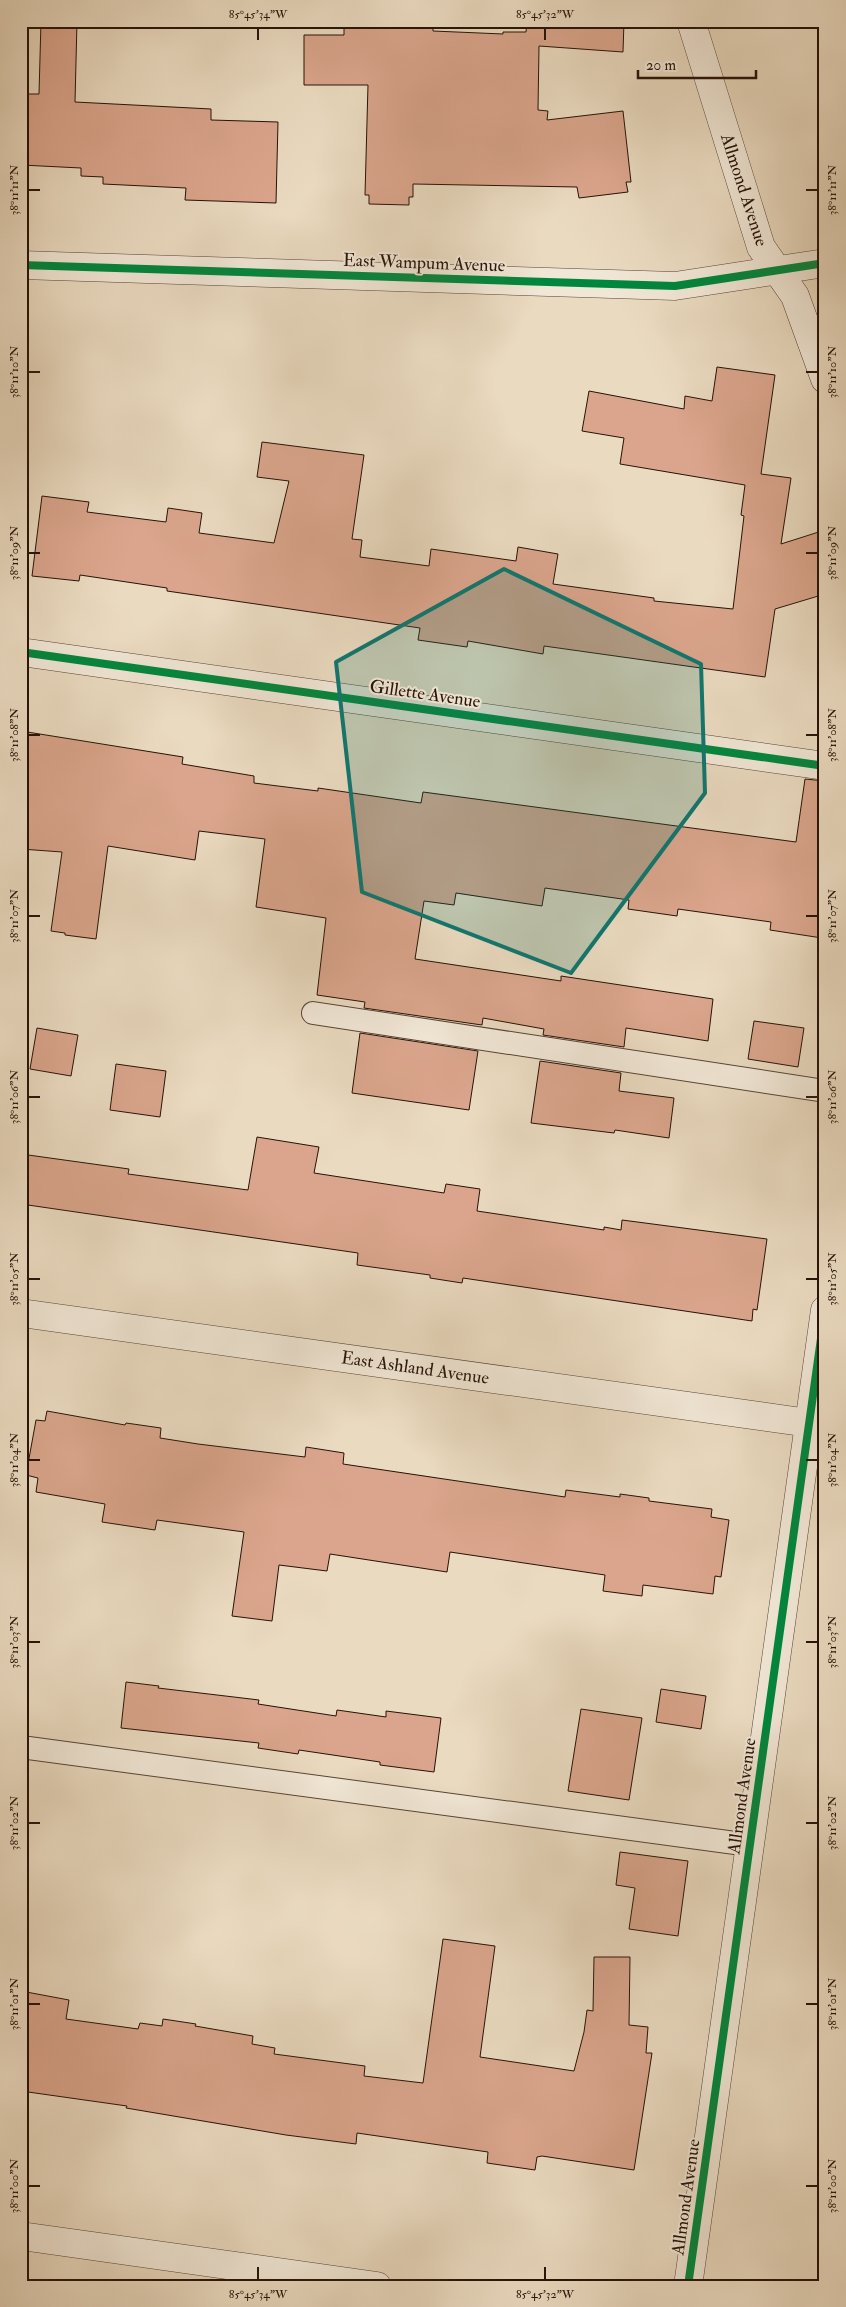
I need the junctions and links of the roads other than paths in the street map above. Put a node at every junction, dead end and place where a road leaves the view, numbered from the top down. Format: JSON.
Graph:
{"nodes":[{"id":1,"x":691,"y":21,"type":"edge"},
{"id":2,"x":825,"y":263,"type":"edge"},
{"id":3,"x":21,"y":265,"type":"edge"},
{"id":4,"x":779,"y":271,"type":"junction"},
{"id":5,"x":825,"y":378,"type":"edge"},
{"id":6,"x":21,"y":652,"type":"edge"},
{"id":7,"x":825,"y":766,"type":"edge"},
{"id":8,"x":313,"y":1013,"type":"dead end"},
{"id":9,"x":825,"y":1091,"type":"edge"},
{"id":10,"x":825,"y":1310,"type":"edge"},
{"id":11,"x":21,"y":1312,"type":"edge"},
{"id":12,"x":809,"y":1423,"type":"junction"},
{"id":13,"x":21,"y":1747,"type":"edge"},
{"id":14,"x":750,"y":1845,"type":"junction"},
{"id":15,"x":21,"y":2236,"type":"edge"},
{"id":16,"x":377,"y":2286,"type":"edge"},
{"id":17,"x":688,"y":2286,"type":"edge"}],
"edges":[{"from":1,"to":4,"type":"street","name":"Allmond Avenue"},
{"from":2,"to":4,"type":"street","name":"East Wampum Avenue"},
{"from":3,"to":4,"type":"street","name":"East Wampum Avenue"},
{"from":4,"to":5,"type":"street","name":"Allmond Avenue"},
{"from":6,"to":7,"type":"street","name":"Gillette Avenue"},
{"from":8,"to":9,"type":"lane"},
{"from":10,"to":12,"type":"street","name":"Allmond Avenue"},
{"from":11,"to":12,"type":"street","name":"East Ashland Avenue"},
{"from":12,"to":14,"type":"street","name":"Allmond Avenue"},
{"from":13,"to":14,"type":"lane"},
{"from":14,"to":17,"type":"street","name":"Allmond Avenue"},
{"from":15,"to":16,"type":"street"}]}
